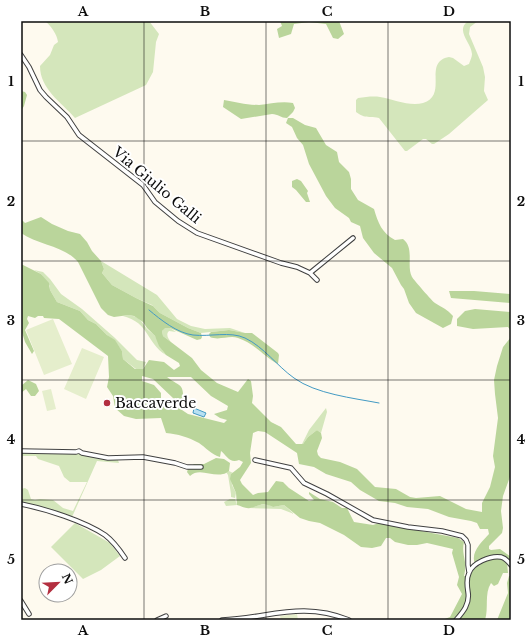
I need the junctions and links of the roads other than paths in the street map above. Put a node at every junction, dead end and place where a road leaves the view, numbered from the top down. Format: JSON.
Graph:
{"nodes":[{"id":1,"x":21,"y":55,"type":"edge"},
{"id":2,"x":353,"y":238,"type":"dead end"},
{"id":3,"x":310,"y":273,"type":"junction"},
{"id":4,"x":318,"y":280,"type":"dead end"},
{"id":5,"x":21,"y":451,"type":"edge"},
{"id":6,"x":255,"y":460,"type":"dead end"},
{"id":7,"x":201,"y":467,"type":"dead end"},
{"id":8,"x":21,"y":504,"type":"edge"},
{"id":9,"x":125,"y":558,"type":"dead end"},
{"id":10,"x":511,"y":565,"type":"edge"},
{"id":11,"x":469,"y":572,"type":"junction"},
{"id":12,"x":21,"y":601,"type":"edge"},
{"id":13,"x":29,"y":614,"type":"dead end"},
{"id":14,"x":166,"y":616,"type":"dead end"},
{"id":15,"x":157,"y":620,"type":"edge"},
{"id":16,"x":222,"y":620,"type":"edge"},
{"id":17,"x":349,"y":620,"type":"edge"},
{"id":18,"x":456,"y":620,"type":"edge"}],
"edges":[{"from":1,"to":3,"type":"street","name":"Via Giulio Galli"},
{"from":2,"to":3,"type":"street"},
{"from":3,"to":4,"type":"street","name":"Via Giulio Galli"},
{"from":5,"to":7,"type":"street"},
{"from":6,"to":11,"type":"street"},
{"from":8,"to":9,"type":"street"},
{"from":10,"to":11,"type":"street"},
{"from":11,"to":18,"type":"street"},
{"from":12,"to":13,"type":"street"},
{"from":14,"to":15,"type":"street"},
{"from":16,"to":17,"type":"street"}]}
